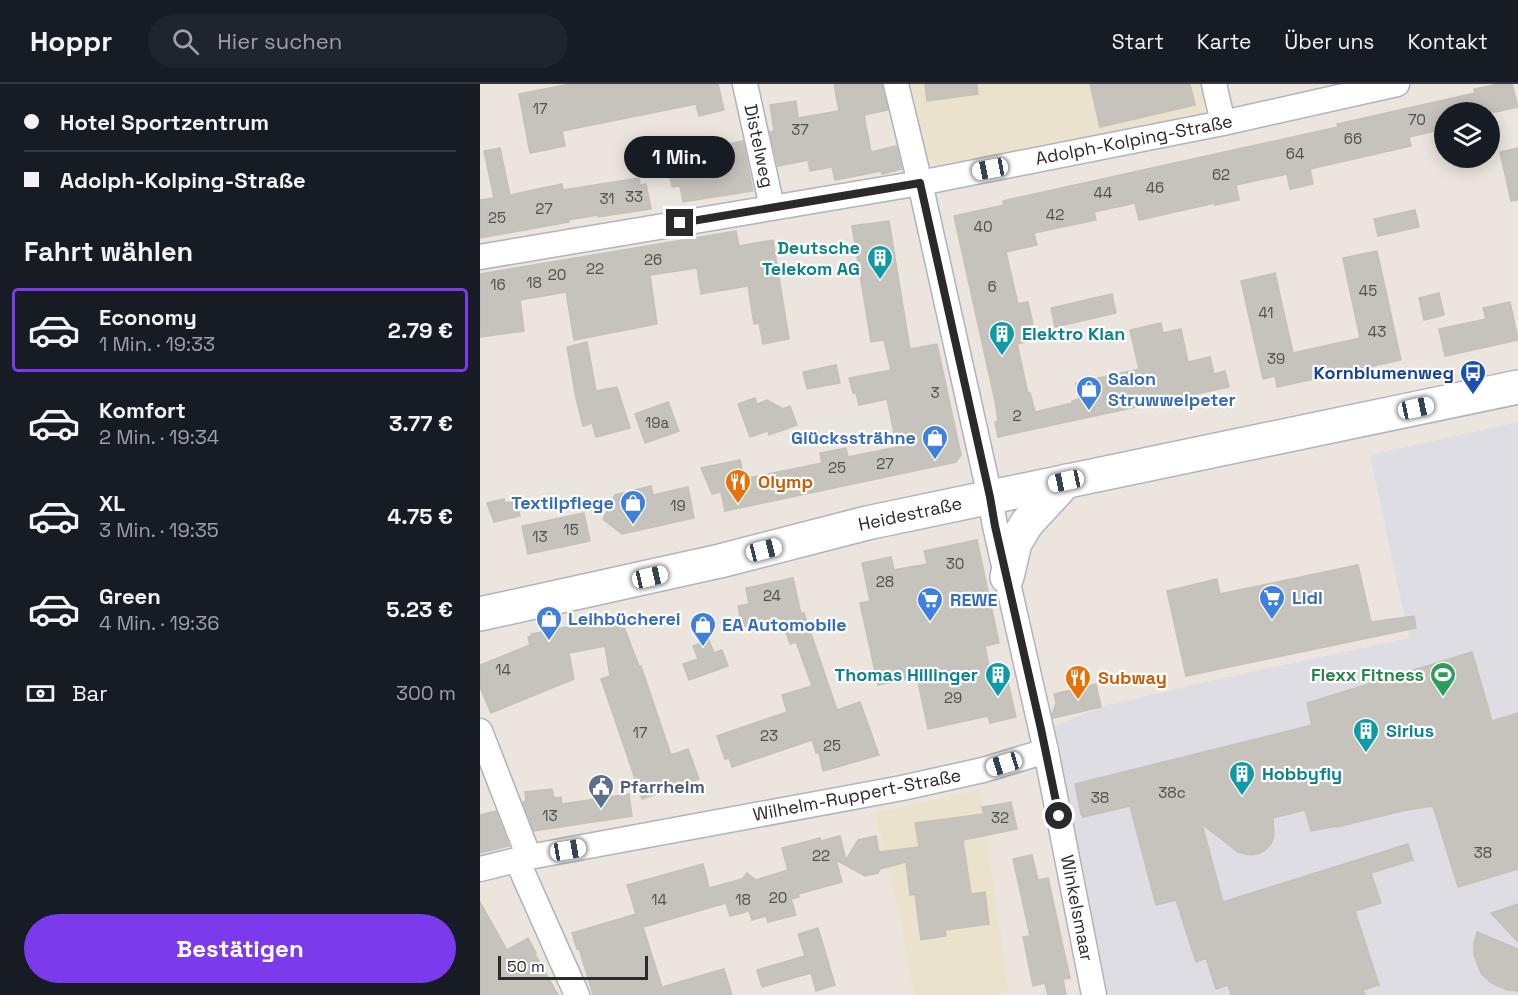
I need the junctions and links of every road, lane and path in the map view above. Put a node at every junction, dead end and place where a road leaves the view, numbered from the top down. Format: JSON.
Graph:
{"nodes":[{"id":1,"x":745,"y":84,"type":"edge"},
{"id":2,"x":896,"y":84,"type":"edge"},
{"id":3,"x":1214,"y":84,"type":"edge"},
{"id":4,"x":1397,"y":84,"type":"edge"},
{"id":5,"x":1223,"y":123,"type":"junction"},
{"id":6,"x":920,"y":183,"type":"junction"},
{"id":7,"x":772,"y":207,"type":"junction"},
{"id":8,"x":480,"y":257,"type":"edge"},
{"id":9,"x":1518,"y":387,"type":"edge"},
{"id":10,"x":1066,"y":481,"type":"junction"},
{"id":11,"x":990,"y":497,"type":"junction"},
{"id":12,"x":1007,"y":577,"type":"junction"},
{"id":13,"x":480,"y":614,"type":"edge"},
{"id":14,"x":480,"y":731,"type":"edge"},
{"id":15,"x":1046,"y":751,"type":"junction"},
{"id":16,"x":523,"y":859,"type":"junction"},
{"id":17,"x":480,"y":868,"type":"edge"},
{"id":18,"x":577,"y":995,"type":"edge"},
{"id":19,"x":1094,"y":995,"type":"edge"}],
"edges":[{"from":1,"to":7,"type":"street","name":"Distelweg"},
{"from":2,"to":6,"type":"street"},
{"from":3,"to":5,"type":"street"},
{"from":4,"to":5,"type":"street","name":"Adolph-Kolping-Straße"},
{"from":5,"to":6,"type":"street","name":"Adolph-Kolping-Straße"},
{"from":6,"to":7,"type":"street","name":"Adolph-Kolping-Straße"},
{"from":6,"to":11,"type":"street"},
{"from":7,"to":8,"type":"street","name":"Adolph-Kolping-Straße"},
{"from":9,"to":10,"type":"main road","name":"Heidestraße"},
{"from":10,"to":11,"type":"main road","name":"Heidestraße"},
{"from":10,"to":12,"type":"main road"},
{"from":11,"to":12,"type":"street"},
{"from":11,"to":13,"type":"main road","name":"Heidestraße"},
{"from":12,"to":15,"type":"street"},
{"from":14,"to":16,"type":"street"},
{"from":15,"to":16,"type":"street","name":"Wilhelm-Ruppert-Straße"},
{"from":15,"to":19,"type":"street","name":"Winkelsmaar"},
{"from":16,"to":17,"type":"street","name":"Wilhelm-Ruppert-Straße"},
{"from":16,"to":18,"type":"street"}]}
